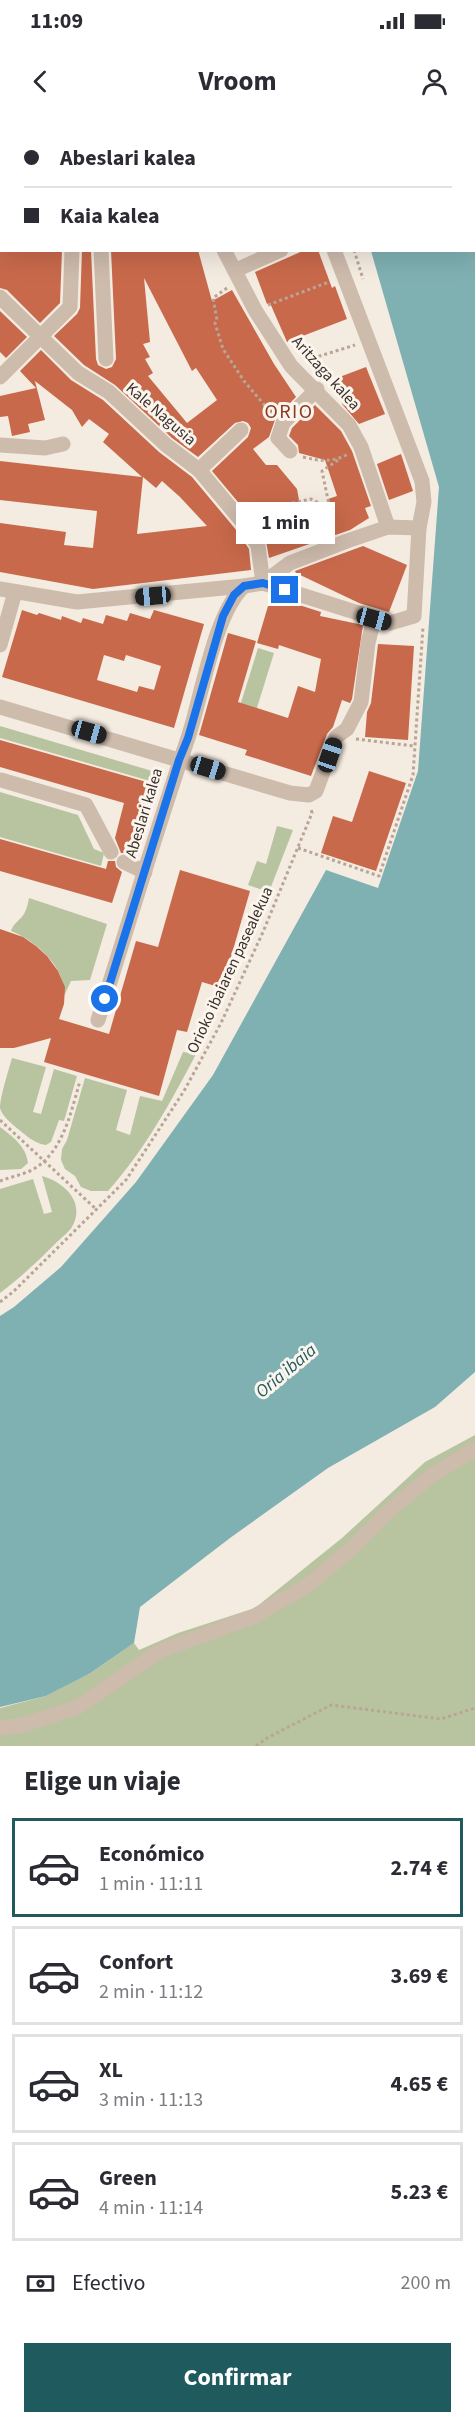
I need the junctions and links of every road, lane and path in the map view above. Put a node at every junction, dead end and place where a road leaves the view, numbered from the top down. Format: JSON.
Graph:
{"nodes":[{"id":1,"x":72,"y":252,"type":"edge"},
{"id":2,"x":101,"y":252,"type":"edge"},
{"id":3,"x":225,"y":252,"type":"edge"},
{"id":4,"x":271,"y":252,"type":"edge"},
{"id":5,"x":335,"y":252,"type":"edge"},
{"id":6,"x":236,"y":270,"type":"junction"},
{"id":7,"x":344,"y":276,"type":"junction"},
{"id":8,"x":229,"y":286,"type":"dead end"},
{"id":9,"x":0,"y":297,"type":"edge"},
{"id":10,"x":255,"y":310,"type":"junction"},
{"id":11,"x":41,"y":338,"type":"junction"},
{"id":12,"x":368,"y":340,"type":"junction"},
{"id":13,"x":106,"y":359,"type":"dead end"},
{"id":14,"x":291,"y":366,"type":"junction"},
{"id":15,"x":0,"y":377,"type":"edge"},
{"id":16,"x":316,"y":390,"type":"junction"},
{"id":17,"x":282,"y":423,"type":"junction"},
{"id":18,"x":241,"y":430,"type":"dead end"},
{"id":19,"x":63,"y":444,"type":"dead end"},
{"id":20,"x":0,"y":445,"type":"edge"},
{"id":21,"x":361,"y":447,"type":"junction"},
{"id":22,"x":290,"y":451,"type":"joint"},
{"id":23,"x":338,"y":460,"type":"junction"},
{"id":24,"x":199,"y":470,"type":"junction"},
{"id":25,"x":388,"y":527,"type":"junction"},
{"id":26,"x":419,"y":528,"type":"junction"},
{"id":27,"x":251,"y":534,"type":"junction"},
{"id":28,"x":263,"y":583,"type":"junction"},
{"id":29,"x":244,"y":586,"type":"junction"},
{"id":30,"x":8,"y":590,"type":"edge"},
{"id":31,"x":201,"y":591,"type":"junction"},
{"id":32,"x":223,"y":616,"type":"junction"},
{"id":33,"x":419,"y":617,"type":"junction"},
{"id":34,"x":374,"y":619,"type":"junction"},
{"id":35,"x":0,"y":645,"type":"edge"},
{"id":36,"x":0,"y":706,"type":"edge"},
{"id":37,"x":347,"y":729,"type":"junction"},
{"id":38,"x":414,"y":746,"type":"junction"},
{"id":39,"x":179,"y":760,"type":"junction"},
{"id":40,"x":1,"y":780,"type":"edge"},
{"id":41,"x":309,"y":795,"type":"junction"},
{"id":42,"x":298,"y":848,"type":"junction"},
{"id":43,"x":111,"y":852,"type":"dead end"},
{"id":44,"x":124,"y":862,"type":"dead end"},
{"id":45,"x":145,"y":872,"type":"junction"},
{"id":46,"x":98,"y":1020,"type":"dead end"},
{"id":47,"x":80,"y":1081,"type":"dead end"},
{"id":48,"x":0,"y":1120,"type":"edge"},
{"id":49,"x":44,"y":1161,"type":"junction"},
{"id":50,"x":0,"y":1181,"type":"edge"},
{"id":51,"x":97,"y":1210,"type":"junction"},
{"id":52,"x":0,"y":1302,"type":"edge"},
{"id":53,"x":475,"y":1449,"type":"edge"},
{"id":54,"x":475,"y":1708,"type":"edge"},
{"id":55,"x":0,"y":1728,"type":"edge"},
{"id":56,"x":256,"y":1746,"type":"edge"}],
"edges":[{"from":1,"to":11,"type":"street"},
{"from":2,"to":13,"type":"street"},
{"from":3,"to":6,"type":"street","name":"Aritzaga kalea"},
{"from":4,"to":6,"type":"street"},
{"from":5,"to":7,"type":"street"},
{"from":6,"to":10,"type":"street","name":"Aritzaga kalea"},
{"from":7,"to":10,"type":"path"},
{"from":7,"to":12,"type":"street"},
{"from":8,"to":17,"type":"path"},
{"from":9,"to":11,"type":"street","name":"Kale Nagusia"},
{"from":10,"to":14,"type":"street","name":"Aritzaga kalea"},
{"from":11,"to":15,"type":"street"},
{"from":11,"to":24,"type":"street","name":"Kale Nagusia"},
{"from":12,"to":14,"type":"path"},
{"from":12,"to":26,"type":"street"},
{"from":14,"to":16,"type":"street","name":"Aritzaga kalea"},
{"from":16,"to":17,"type":"street"},
{"from":16,"to":21,"type":"street","name":"Aritzaga kalea"},
{"from":17,"to":22,"type":"street"},
{"from":18,"to":24,"type":"street"},
{"from":19,"to":20,"type":"street"},
{"from":21,"to":23,"type":"path"},
{"from":21,"to":25,"type":"street","name":"Aritzaga kalea"},
{"from":22,"to":23,"type":"path"},
{"from":23,"to":27,"type":"path"},
{"from":24,"to":27,"type":"street","name":"Kale Nagusia"},
{"from":25,"to":26,"type":"street"},
{"from":25,"to":28,"type":"street"},
{"from":26,"to":33,"type":"street"},
{"from":27,"to":28,"type":"street","name":"Kale Nagusia"},
{"from":28,"to":29,"type":"street"},
{"from":28,"to":34,"type":"street"},
{"from":29,"to":31,"type":"street"},
{"from":29,"to":32,"type":"street","name":"Abeslari kalea"},
{"from":30,"to":31,"type":"street"},
{"from":30,"to":35,"type":"street"},
{"from":31,"to":32,"type":"street"},
{"from":32,"to":39,"type":"street","name":"Abeslari kalea"},
{"from":33,"to":34,"type":"street"},
{"from":33,"to":38,"type":"path"},
{"from":34,"to":37,"type":"street"},
{"from":36,"to":39,"type":"street"},
{"from":37,"to":38,"type":"path"},
{"from":37,"to":41,"type":"street"},
{"from":38,"to":42,"type":"path"},
{"from":39,"to":41,"type":"street"},
{"from":39,"to":45,"type":"street","name":"Abeslari kalea"},
{"from":40,"to":43,"type":"street"},
{"from":41,"to":42,"type":"path","name":"Orioko ibaiaren pasealekua"},
{"from":42,"to":51,"type":"path","name":"Orioko ibaiaren pasealekua"},
{"from":44,"to":45,"type":"street"},
{"from":45,"to":46,"type":"street","name":"Abeslari kalea"},
{"from":47,"to":49,"type":"path"},
{"from":48,"to":49,"type":"path"},
{"from":49,"to":50,"type":"path"},
{"from":49,"to":51,"type":"path"},
{"from":51,"to":52,"type":"path","name":"Orioko ibaiaren pasealekua"},
{"from":53,"to":55,"type":"street"},
{"from":54,"to":56,"type":"path"}]}
